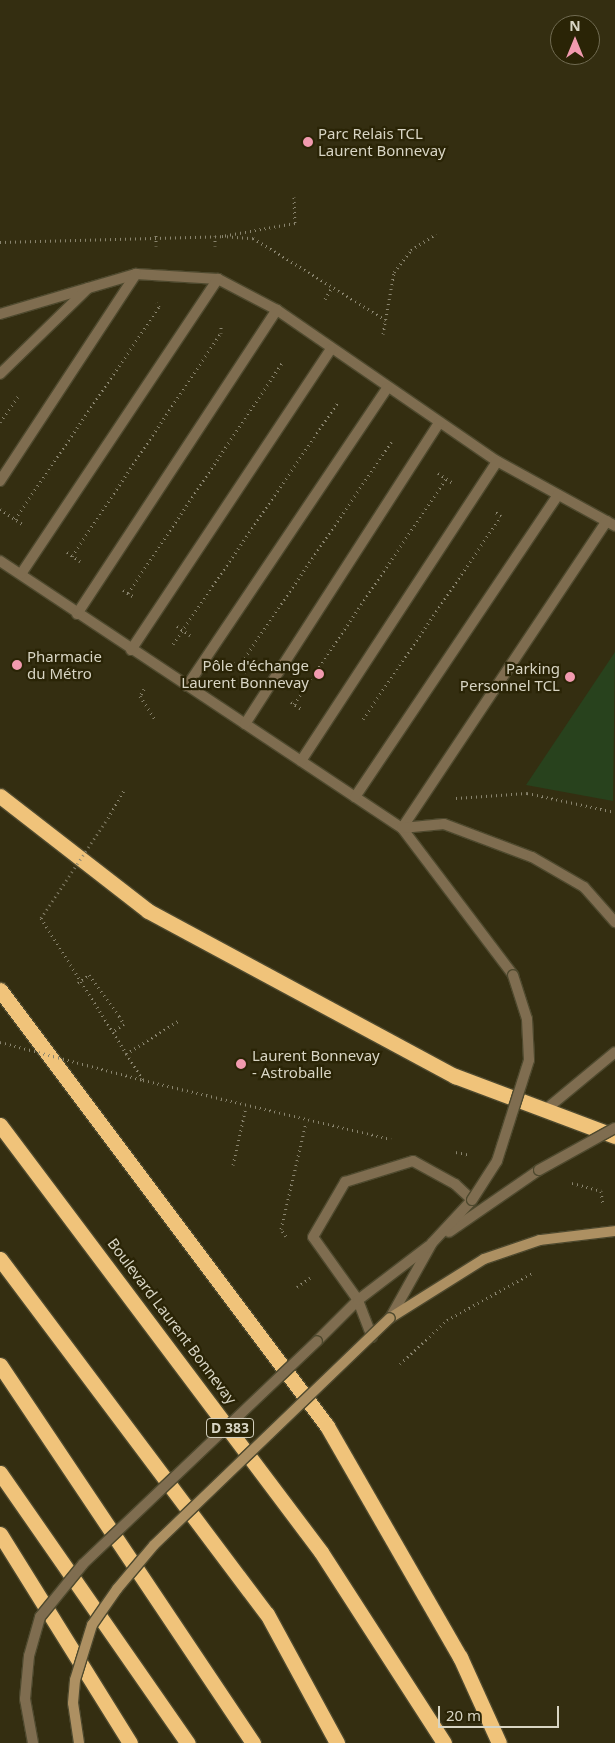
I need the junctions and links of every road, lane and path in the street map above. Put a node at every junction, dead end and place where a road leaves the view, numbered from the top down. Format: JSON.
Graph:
{"nodes":[{"id":1,"x":294,"y":197,"type":"dead end"},
{"id":2,"x":436,"y":234,"type":"dead end"},
{"id":3,"x":156,"y":236,"type":"junction"},
{"id":4,"x":215,"y":236,"type":"junction"},
{"id":5,"x":222,"y":236,"type":"junction"},
{"id":6,"x":0,"y":242,"type":"edge"},
{"id":7,"x":156,"y":246,"type":"dead end"},
{"id":8,"x":215,"y":246,"type":"dead end"},
{"id":9,"x":136,"y":274,"type":"junction"},
{"id":10,"x":218,"y":279,"type":"junction"},
{"id":11,"x":91,"y":285,"type":"junction"},
{"id":12,"x":331,"y":289,"type":"junction"},
{"id":13,"x":325,"y":299,"type":"dead end"},
{"id":14,"x":156,"y":300,"type":"dead end"},
{"id":15,"x":277,"y":310,"type":"junction"},
{"id":16,"x":0,"y":314,"type":"edge"},
{"id":17,"x":386,"y":320,"type":"junction"},
{"id":18,"x":221,"y":326,"type":"dead end"},
{"id":19,"x":383,"y":334,"type":"dead end"},
{"id":20,"x":331,"y":349,"type":"junction"},
{"id":21,"x":282,"y":363,"type":"dead end"},
{"id":22,"x":0,"y":374,"type":"edge"},
{"id":23,"x":387,"y":388,"type":"junction"},
{"id":24,"x":20,"y":393,"type":"dead end"},
{"id":25,"x":338,"y":401,"type":"dead end"},
{"id":26,"x":0,"y":422,"type":"edge"},
{"id":27,"x":440,"y":424,"type":"junction"},
{"id":28,"x":385,"y":438,"type":"dead end"},
{"id":29,"x":391,"y":442,"type":"junction"},
{"id":30,"x":398,"y":446,"type":"dead end"},
{"id":31,"x":497,"y":460,"type":"junction"},
{"id":32,"x":438,"y":473,"type":"dead end"},
{"id":33,"x":446,"y":479,"type":"junction"},
{"id":34,"x":0,"y":481,"type":"edge"},
{"id":35,"x":453,"y":484,"type":"dead end"},
{"id":36,"x":558,"y":495,"type":"junction"},
{"id":37,"x":493,"y":510,"type":"dead end"},
{"id":38,"x":16,"y":519,"type":"dead end"},
{"id":39,"x":611,"y":523,"type":"edge"},
{"id":40,"x":72,"y":556,"type":"dead end"},
{"id":41,"x":0,"y":561,"type":"edge"},
{"id":42,"x":21,"y":574,"type":"junction"},
{"id":43,"x":128,"y":593,"type":"dead end"},
{"id":44,"x":77,"y":614,"type":"junction"},
{"id":45,"x":132,"y":650,"type":"junction"},
{"id":46,"x":238,"y":666,"type":"dead end"},
{"id":47,"x":158,"y":667,"type":"junction"},
{"id":48,"x":187,"y":686,"type":"junction"},
{"id":49,"x":294,"y":704,"type":"dead end"},
{"id":50,"x":155,"y":719,"type":"dead end"},
{"id":51,"x":245,"y":724,"type":"junction"},
{"id":52,"x":360,"y":724,"type":"dead end"},
{"id":53,"x":301,"y":761,"type":"junction"},
{"id":54,"x":125,"y":788,"type":"dead end"},
{"id":55,"x":0,"y":796,"type":"edge"},
{"id":56,"x":355,"y":797,"type":"junction"},
{"id":57,"x":402,"y":828,"type":"junction"},
{"id":58,"x":615,"y":922,"type":"edge"},
{"id":59,"x":78,"y":983,"type":"junction"},
{"id":60,"x":0,"y":990,"type":"edge"},
{"id":61,"x":178,"y":1020,"type":"dead end"},
{"id":62,"x":112,"y":1032,"type":"junction"},
{"id":63,"x":0,"y":1042,"type":"edge"},
{"id":64,"x":615,"y":1052,"type":"edge"},
{"id":65,"x":126,"y":1054,"type":"junction"},
{"id":66,"x":143,"y":1080,"type":"junction"},
{"id":67,"x":246,"y":1107,"type":"junction"},
{"id":68,"x":544,"y":1111,"type":"junction"},
{"id":69,"x":0,"y":1125,"type":"edge"},
{"id":70,"x":615,"y":1128,"type":"edge"},
{"id":71,"x":615,"y":1136,"type":"edge"},
{"id":72,"x":233,"y":1165,"type":"dead end"},
{"id":73,"x":472,"y":1200,"type":"junction"},
{"id":74,"x":281,"y":1229,"type":"dead end"},
{"id":75,"x":615,"y":1231,"type":"edge"},
{"id":76,"x":432,"y":1243,"type":"junction"},
{"id":77,"x":0,"y":1259,"type":"edge"},
{"id":78,"x":536,"y":1271,"type":"dead end"},
{"id":79,"x":358,"y":1300,"type":"junction"},
{"id":80,"x":390,"y":1318,"type":"junction"},
{"id":81,"x":372,"y":1337,"type":"junction"},
{"id":82,"x":400,"y":1364,"type":"dead end"},
{"id":83,"x":0,"y":1365,"type":"edge"},
{"id":84,"x":0,"y":1473,"type":"edge"},
{"id":85,"x":0,"y":1534,"type":"edge"},
{"id":86,"x":33,"y":1743,"type":"edge"},
{"id":87,"x":79,"y":1743,"type":"edge"},
{"id":88,"x":130,"y":1743,"type":"edge"},
{"id":89,"x":188,"y":1743,"type":"edge"},
{"id":90,"x":253,"y":1743,"type":"edge"},
{"id":91,"x":337,"y":1743,"type":"edge"},
{"id":92,"x":444,"y":1743,"type":"edge"},
{"id":93,"x":499,"y":1743,"type":"edge"}],
"edges":[{"from":1,"to":5,"type":"path"},
{"from":2,"to":17,"type":"path"},
{"from":3,"to":4,"type":"path"},
{"from":3,"to":6,"type":"path"},
{"from":3,"to":7,"type":"path"},
{"from":4,"to":5,"type":"path"},
{"from":4,"to":8,"type":"path"},
{"from":5,"to":12,"type":"path"},
{"from":9,"to":10,"type":"lane"},
{"from":9,"to":11,"type":"lane"},
{"from":9,"to":34,"type":"lane"},
{"from":10,"to":15,"type":"lane"},
{"from":10,"to":42,"type":"lane"},
{"from":11,"to":16,"type":"lane"},
{"from":11,"to":22,"type":"lane"},
{"from":12,"to":13,"type":"path"},
{"from":12,"to":17,"type":"path"},
{"from":14,"to":38,"type":"path"},
{"from":15,"to":20,"type":"lane"},
{"from":15,"to":44,"type":"lane"},
{"from":17,"to":19,"type":"path"},
{"from":18,"to":40,"type":"path"},
{"from":20,"to":23,"type":"lane"},
{"from":20,"to":45,"type":"lane"},
{"from":21,"to":43,"type":"path"},
{"from":23,"to":27,"type":"lane"},
{"from":23,"to":48,"type":"lane"},
{"from":24,"to":26,"type":"path"},
{"from":25,"to":47,"type":"path"},
{"from":27,"to":31,"type":"lane"},
{"from":27,"to":51,"type":"lane"},
{"from":28,"to":29,"type":"path"},
{"from":29,"to":30,"type":"path"},
{"from":29,"to":46,"type":"path"},
{"from":31,"to":36,"type":"lane"},
{"from":31,"to":53,"type":"lane"},
{"from":32,"to":33,"type":"path"},
{"from":33,"to":35,"type":"path"},
{"from":33,"to":49,"type":"path"},
{"from":36,"to":39,"type":"lane"},
{"from":36,"to":56,"type":"lane"},
{"from":37,"to":52,"type":"path"},
{"from":39,"to":57,"type":"lane"},
{"from":41,"to":42,"type":"lane"},
{"from":42,"to":44,"type":"lane"},
{"from":44,"to":45,"type":"lane"},
{"from":45,"to":47,"type":"lane"},
{"from":47,"to":48,"type":"lane"},
{"from":47,"to":50,"type":"path"},
{"from":48,"to":51,"type":"lane"},
{"from":51,"to":53,"type":"lane"},
{"from":53,"to":56,"type":"lane"},
{"from":54,"to":59,"type":"path","bridge":true},
{"from":55,"to":68,"type":"highway"},
{"from":56,"to":57,"type":"lane"},
{"from":57,"to":58,"type":"lane"},
{"from":57,"to":73,"type":"lane","bridge":true},
{"from":59,"to":62,"type":"path"},
{"from":59,"to":62,"type":"path"},
{"from":60,"to":93,"type":"highway"},
{"from":61,"to":65,"type":"path"},
{"from":62,"to":65,"type":"path"},
{"from":63,"to":66,"type":"path","bridge":true},
{"from":64,"to":68,"type":"lane"},
{"from":65,"to":66,"type":"path"},
{"from":66,"to":67,"type":"path"},
{"from":67,"to":72,"type":"path"},
{"from":67,"to":74,"type":"path"},
{"from":68,"to":71,"type":"highway"},
{"from":69,"to":92,"type":"highway","name":"Boulevard Laurent Bonnevay","number":"D 383"},
{"from":70,"to":76,"type":"lane","bridge":true},
{"from":73,"to":76,"type":"lane"},
{"from":73,"to":79,"type":"lane"},
{"from":75,"to":80,"type":"main road"},
{"from":76,"to":79,"type":"lane"},
{"from":76,"to":80,"type":"lane"},
{"from":77,"to":91,"type":"highway"},
{"from":78,"to":82,"type":"path"},
{"from":79,"to":81,"type":"lane"},
{"from":79,"to":86,"type":"lane","bridge":true},
{"from":80,"to":81,"type":"main road","bridge":true},
{"from":81,"to":87,"type":"main road","bridge":true},
{"from":83,"to":90,"type":"highway"},
{"from":84,"to":89,"type":"highway"},
{"from":85,"to":88,"type":"highway"}]}
